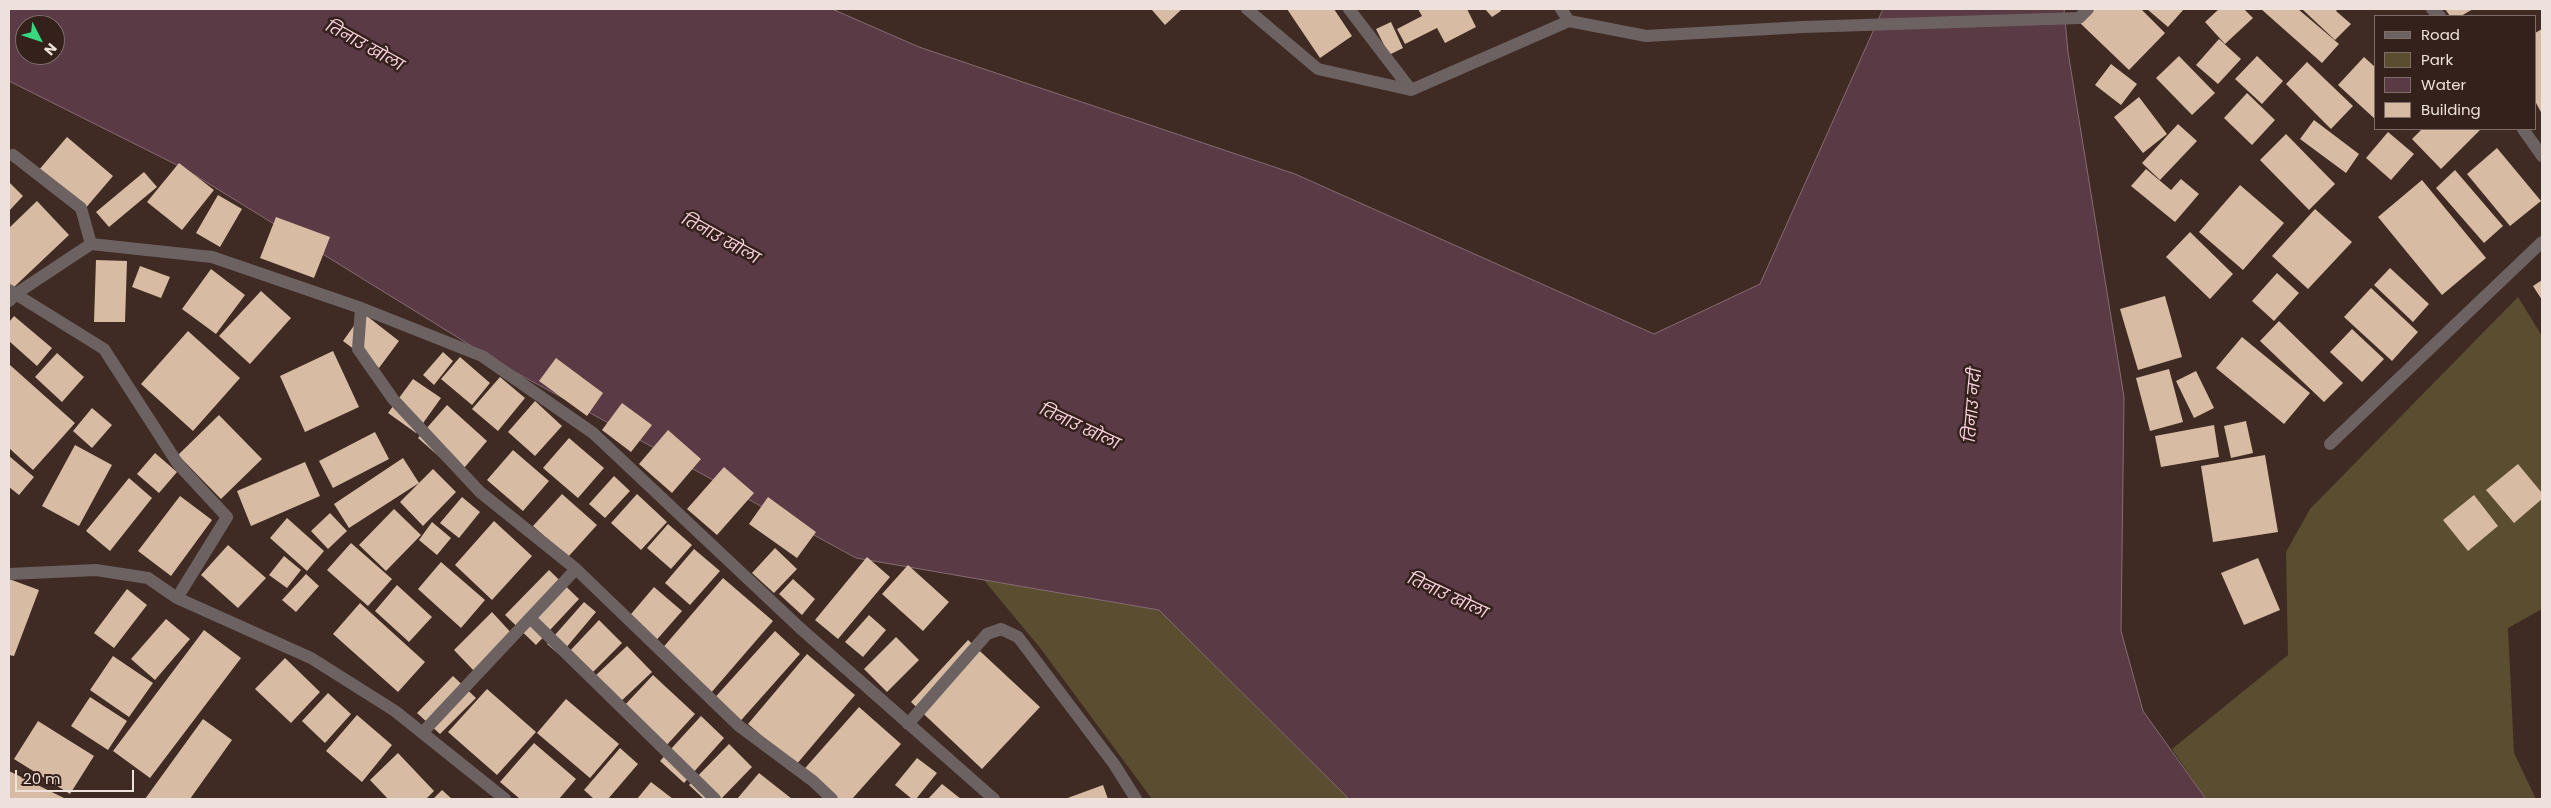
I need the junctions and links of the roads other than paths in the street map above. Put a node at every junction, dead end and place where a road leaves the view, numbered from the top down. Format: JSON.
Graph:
{"nodes":[{"id":1,"x":1247,"y":9,"type":"edge"},
{"id":2,"x":1349,"y":9,"type":"edge"},
{"id":3,"x":1561,"y":9,"type":"edge"},
{"id":4,"x":2084,"y":13,"type":"edge"},
{"id":5,"x":1569,"y":21,"type":"junction"},
{"id":6,"x":1411,"y":90,"type":"junction"},
{"id":7,"x":2524,"y":130,"type":"edge"},
{"id":8,"x":14,"y":155,"type":"dead end"},
{"id":9,"x":2542,"y":156,"type":"edge"},
{"id":10,"x":2542,"y":242,"type":"edge"},
{"id":11,"x":91,"y":244,"type":"junction"},
{"id":12,"x":11,"y":295,"type":"edge"},
{"id":13,"x":361,"y":308,"type":"junction"},
{"id":14,"x":2330,"y":444,"type":"dead end"},
{"id":15,"x":576,"y":569,"type":"junction"},
{"id":16,"x":9,"y":574,"type":"edge"},
{"id":17,"x":177,"y":598,"type":"junction"},
{"id":18,"x":530,"y":618,"type":"junction"},
{"id":19,"x":908,"y":724,"type":"junction"},
{"id":20,"x":423,"y":732,"type":"junction"},
{"id":21,"x":505,"y":799,"type":"edge"},
{"id":22,"x":715,"y":799,"type":"edge"},
{"id":23,"x":832,"y":799,"type":"edge"},
{"id":24,"x":994,"y":799,"type":"edge"},
{"id":25,"x":1136,"y":799,"type":"edge"}],
"edges":[{"from":1,"to":6,"type":"street"},
{"from":2,"to":6,"type":"street"},
{"from":3,"to":5,"type":"street"},
{"from":4,"to":5,"type":"street"},
{"from":5,"to":6,"type":"street"},
{"from":7,"to":9,"type":"street"},
{"from":8,"to":11,"type":"street"},
{"from":10,"to":14,"type":"street"},
{"from":11,"to":12,"type":"street"},
{"from":11,"to":13,"type":"street"},
{"from":12,"to":17,"type":"street"},
{"from":13,"to":15,"type":"street"},
{"from":13,"to":19,"type":"street"},
{"from":15,"to":18,"type":"street"},
{"from":15,"to":23,"type":"street"},
{"from":16,"to":17,"type":"street"},
{"from":17,"to":20,"type":"street"},
{"from":18,"to":20,"type":"street"},
{"from":18,"to":22,"type":"street"},
{"from":19,"to":24,"type":"street"},
{"from":19,"to":25,"type":"street"},
{"from":20,"to":21,"type":"street"}]}
